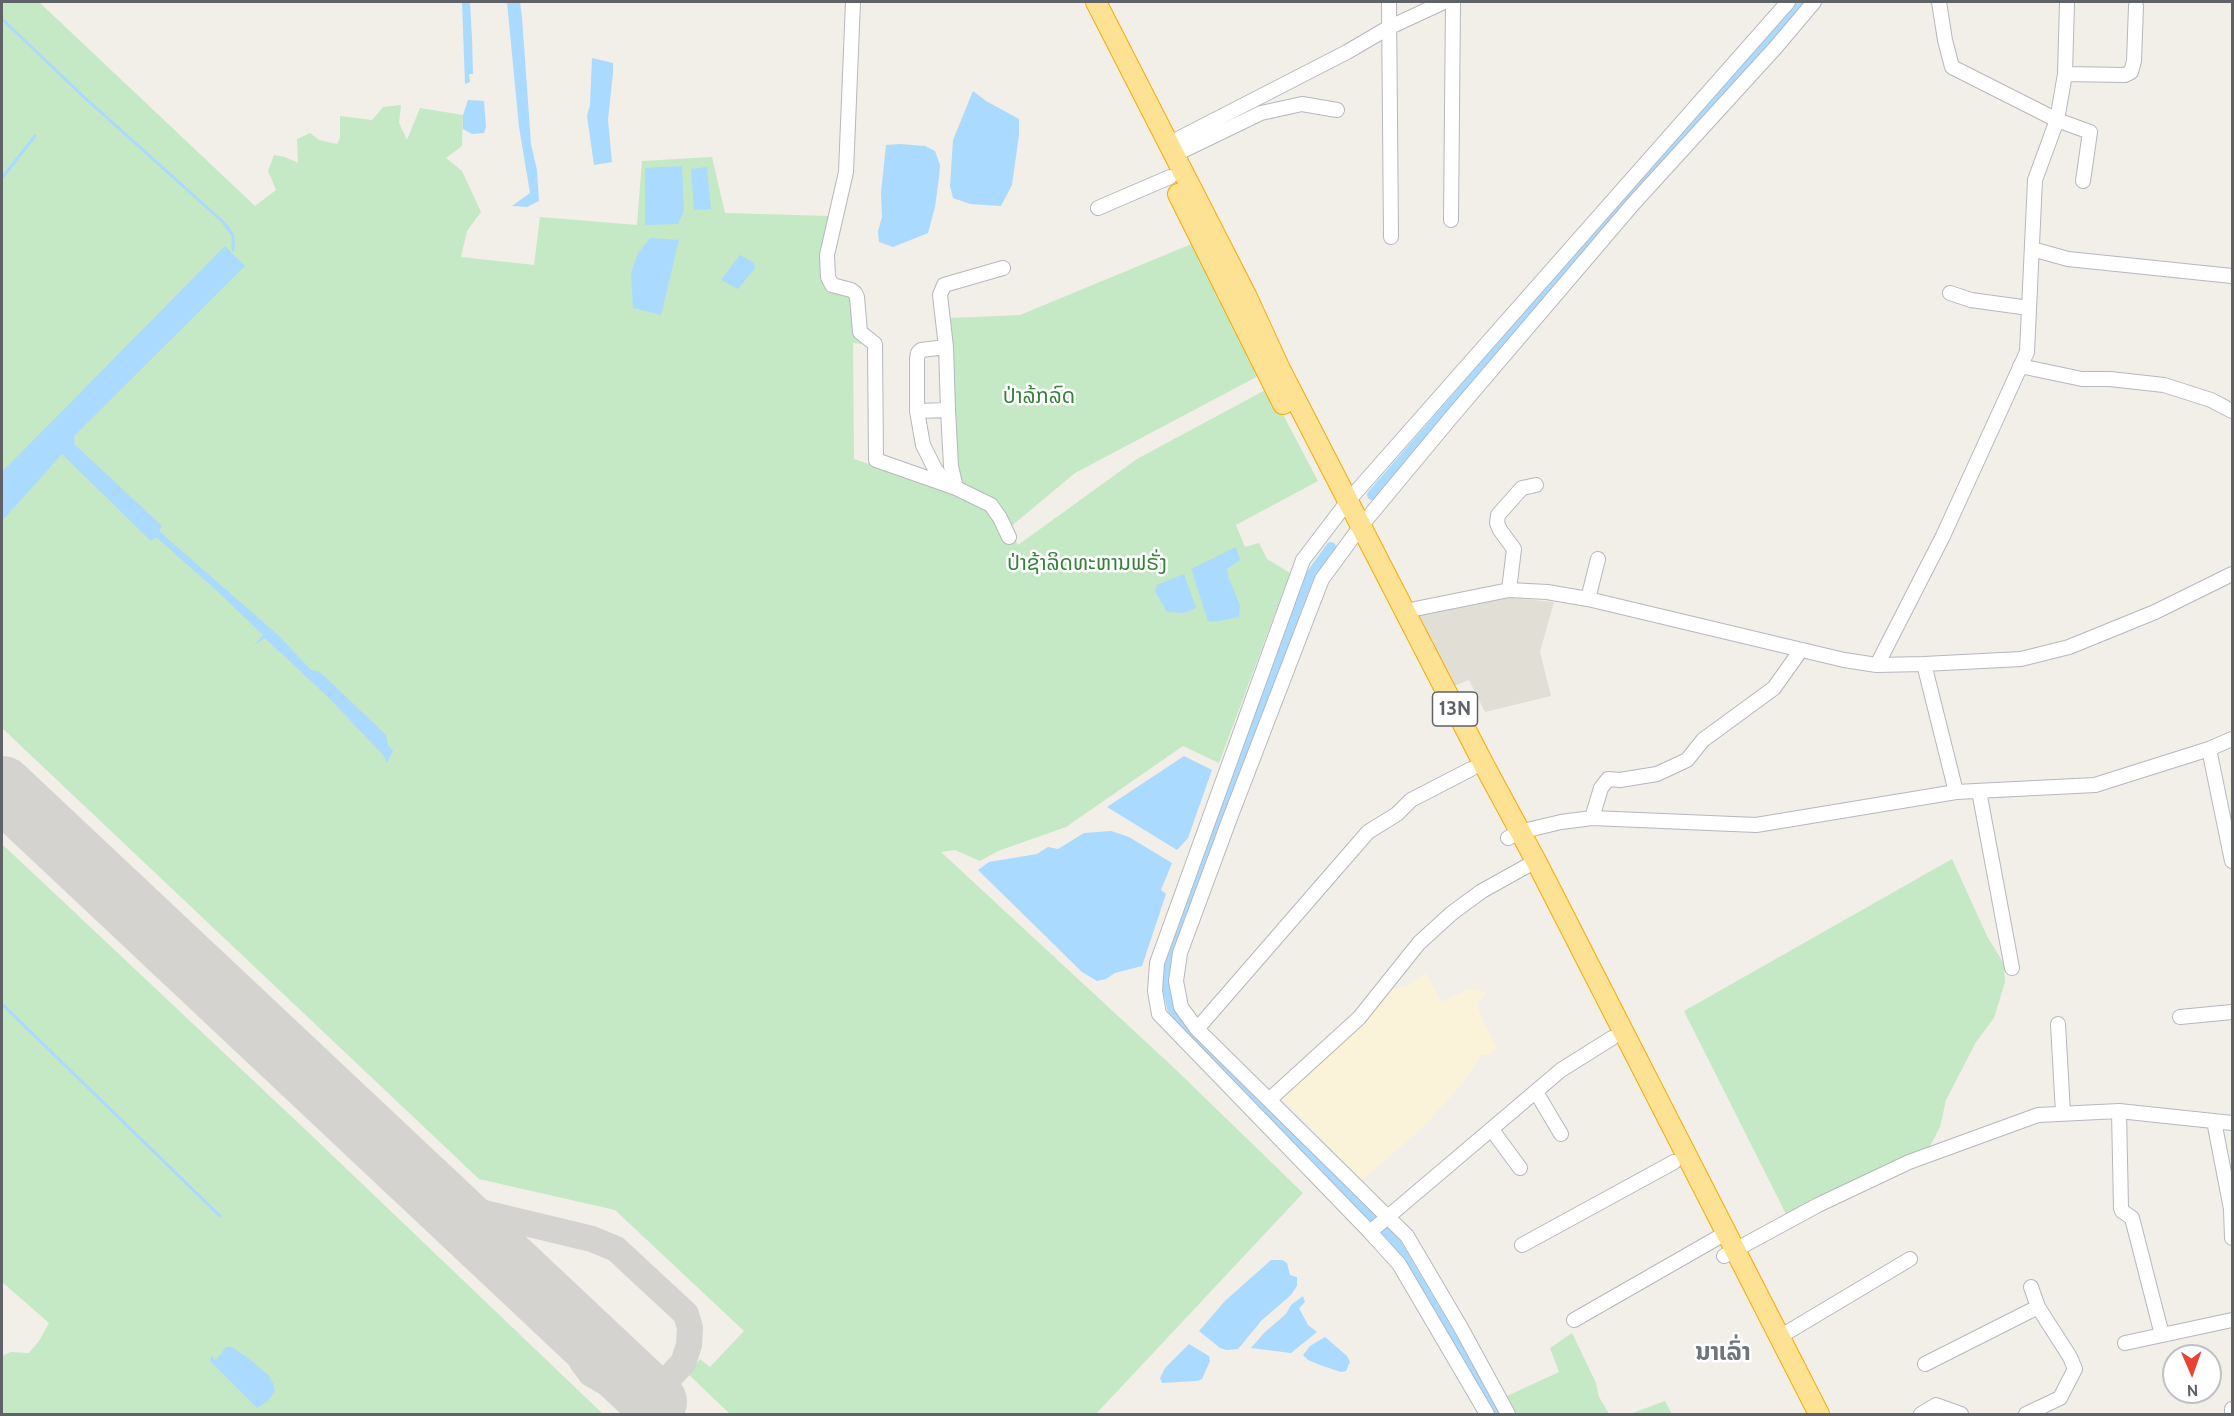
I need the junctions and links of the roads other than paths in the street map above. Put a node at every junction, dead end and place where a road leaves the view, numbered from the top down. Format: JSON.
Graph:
{"nodes":[{"id":1,"x":853,"y":2,"type":"edge"},
{"id":2,"x":1082,"y":2,"type":"edge"},
{"id":3,"x":1096,"y":2,"type":"edge"},
{"id":4,"x":1389,"y":2,"type":"edge"},
{"id":5,"x":1444,"y":2,"type":"edge"},
{"id":6,"x":1453,"y":2,"type":"edge"},
{"id":7,"x":1788,"y":2,"type":"edge"},
{"id":8,"x":1814,"y":2,"type":"edge"},
{"id":9,"x":1940,"y":2,"type":"edge"},
{"id":10,"x":2067,"y":2,"type":"edge"},
{"id":11,"x":2136,"y":6,"type":"dead end"},
{"id":12,"x":1388,"y":28,"type":"junction"},
{"id":13,"x":2065,"y":74,"type":"junction"},
{"id":14,"x":1337,"y":110,"type":"dead end"},
{"id":15,"x":2057,"y":120,"type":"junction"},
{"id":16,"x":1171,"y":150,"type":"junction"},
{"id":17,"x":1170,"y":177,"type":"junction"},
{"id":18,"x":2083,"y":181,"type":"dead end"},
{"id":19,"x":1098,"y":208,"type":"dead end"},
{"id":20,"x":1451,"y":220,"type":"dead end"},
{"id":21,"x":1390,"y":237,"type":"dead end"},
{"id":22,"x":2032,"y":249,"type":"junction"},
{"id":23,"x":1003,"y":268,"type":"dead end"},
{"id":24,"x":2232,"y":276,"type":"edge"},
{"id":25,"x":1950,"y":293,"type":"dead end"},
{"id":26,"x":2030,"y":308,"type":"junction"},
{"id":27,"x":946,"y":347,"type":"junction"},
{"id":28,"x":2020,"y":366,"type":"junction"},
{"id":29,"x":948,"y":410,"type":"junction"},
{"id":30,"x":917,"y":411,"type":"junction"},
{"id":31,"x":2232,"y":411,"type":"edge"},
{"id":32,"x":1536,"y":484,"type":"dead end"},
{"id":33,"x":952,"y":486,"type":"junction"},
{"id":34,"x":1344,"y":506,"type":"junction"},
{"id":35,"x":1357,"y":532,"type":"junction"},
{"id":36,"x":1009,"y":537,"type":"dead end"},
{"id":37,"x":1598,"y":559,"type":"dead end"},
{"id":38,"x":2232,"y":574,"type":"edge"},
{"id":39,"x":1509,"y":590,"type":"junction"},
{"id":40,"x":1588,"y":599,"type":"junction"},
{"id":41,"x":1405,"y":611,"type":"junction"},
{"id":42,"x":1801,"y":650,"type":"junction"},
{"id":43,"x":1924,"y":664,"type":"junction"},
{"id":44,"x":1877,"y":665,"type":"junction"},
{"id":45,"x":2232,"y":739,"type":"edge"},
{"id":46,"x":2209,"y":749,"type":"junction"},
{"id":47,"x":1471,"y":769,"type":"junction"},
{"id":48,"x":1978,"y":791,"type":"junction"},
{"id":49,"x":1956,"y":792,"type":"junction"},
{"id":50,"x":1592,"y":818,"type":"junction"},
{"id":51,"x":1514,"y":835,"type":"junction"},
{"id":52,"x":2232,"y":861,"type":"edge"},
{"id":53,"x":1530,"y":864,"type":"junction"},
{"id":54,"x":2012,"y":968,"type":"dead end"},
{"id":55,"x":2232,"y":1012,"type":"edge"},
{"id":56,"x":2180,"y":1017,"type":"dead end"},
{"id":57,"x":2058,"y":1024,"type":"dead end"},
{"id":58,"x":1197,"y":1029,"type":"junction"},
{"id":59,"x":1612,"y":1038,"type":"junction"},
{"id":60,"x":1536,"y":1092,"type":"junction"},
{"id":61,"x":1269,"y":1100,"type":"junction"},
{"id":62,"x":2119,"y":1112,"type":"junction"},
{"id":63,"x":2063,"y":1113,"type":"junction"},
{"id":64,"x":2214,"y":1121,"type":"junction"},
{"id":65,"x":2232,"y":1123,"type":"edge"},
{"id":66,"x":1492,"y":1130,"type":"junction"},
{"id":67,"x":1561,"y":1134,"type":"dead end"},
{"id":68,"x":1674,"y":1162,"type":"junction"},
{"id":69,"x":1520,"y":1168,"type":"dead end"},
{"id":70,"x":1379,"y":1225,"type":"junction"},
{"id":71,"x":2232,"y":1238,"type":"edge"},
{"id":72,"x":1522,"y":1245,"type":"dead end"},
{"id":73,"x":1725,"y":1245,"type":"junction"},
{"id":74,"x":1910,"y":1259,"type":"dead end"},
{"id":75,"x":2031,"y":1287,"type":"dead end"},
{"id":76,"x":2038,"y":1307,"type":"junction"},
{"id":77,"x":1574,"y":1320,"type":"dead end"},
{"id":78,"x":2232,"y":1320,"type":"edge"},
{"id":79,"x":2162,"y":1335,"type":"junction"},
{"id":80,"x":1780,"y":1336,"type":"junction"},
{"id":81,"x":2126,"y":1344,"type":"dead end"},
{"id":82,"x":1925,"y":1364,"type":"dead end"},
{"id":83,"x":2232,"y":1409,"type":"edge"},
{"id":84,"x":1487,"y":1414,"type":"edge"},
{"id":85,"x":1508,"y":1414,"type":"edge"},
{"id":86,"x":1805,"y":1414,"type":"edge"},
{"id":87,"x":1819,"y":1414,"type":"edge"},
{"id":88,"x":1921,"y":1414,"type":"edge"},
{"id":89,"x":1961,"y":1414,"type":"edge"},
{"id":90,"x":2026,"y":1414,"type":"edge"},
{"id":91,"x":2232,"y":1414,"type":"edge"}],
"edges":[{"from":1,"to":33,"type":"street"},
{"from":2,"to":17,"type":"highway","number":"13N"},
{"from":3,"to":16,"type":"highway","number":"13N"},
{"from":4,"to":12,"type":"street"},
{"from":5,"to":12,"type":"street"},
{"from":6,"to":20,"type":"street"},
{"from":7,"to":34,"type":"street"},
{"from":8,"to":35,"type":"street"},
{"from":9,"to":15,"type":"street"},
{"from":10,"to":13,"type":"street"},
{"from":11,"to":13,"type":"street"},
{"from":12,"to":16,"type":"street"},
{"from":12,"to":21,"type":"street"},
{"from":13,"to":15,"type":"street"},
{"from":14,"to":16,"type":"street"},
{"from":15,"to":18,"type":"street"},
{"from":15,"to":22,"type":"street"},
{"from":16,"to":34,"type":"highway","number":"13N"},
{"from":17,"to":19,"type":"street"},
{"from":17,"to":34,"type":"highway","number":"13N"},
{"from":22,"to":24,"type":"street"},
{"from":22,"to":26,"type":"street"},
{"from":23,"to":27,"type":"street"},
{"from":25,"to":26,"type":"street"},
{"from":26,"to":28,"type":"street"},
{"from":27,"to":29,"type":"street"},
{"from":27,"to":30,"type":"street"},
{"from":28,"to":31,"type":"street"},
{"from":28,"to":44,"type":"street"},
{"from":29,"to":30,"type":"street"},
{"from":29,"to":33,"type":"street"},
{"from":30,"to":33,"type":"street"},
{"from":32,"to":39,"type":"street"},
{"from":33,"to":36,"type":"street"},
{"from":34,"to":35,"type":"highway","number":"13N"},
{"from":34,"to":70,"type":"street"},
{"from":35,"to":41,"type":"highway","number":"13N"},
{"from":35,"to":47,"type":"highway","number":"13N"},
{"from":35,"to":58,"type":"street"},
{"from":37,"to":40,"type":"street"},
{"from":38,"to":43,"type":"street"},
{"from":39,"to":40,"type":"street"},
{"from":39,"to":41,"type":"street"},
{"from":40,"to":42,"type":"street"},
{"from":41,"to":51,"type":"highway","number":"13N"},
{"from":42,"to":44,"type":"street"},
{"from":42,"to":50,"type":"street"},
{"from":43,"to":44,"type":"street"},
{"from":43,"to":49,"type":"street"},
{"from":45,"to":46,"type":"street"},
{"from":46,"to":48,"type":"street"},
{"from":46,"to":52,"type":"street"},
{"from":47,"to":51,"type":"highway","number":"13N"},
{"from":47,"to":58,"type":"street"},
{"from":48,"to":49,"type":"street"},
{"from":48,"to":54,"type":"street"},
{"from":49,"to":50,"type":"street"},
{"from":50,"to":51,"type":"street"},
{"from":51,"to":53,"type":"highway","number":"13N"},
{"from":53,"to":59,"type":"highway","number":"13N"},
{"from":53,"to":61,"type":"street"},
{"from":53,"to":73,"type":"highway","number":"13N"},
{"from":55,"to":56,"type":"street"},
{"from":57,"to":63,"type":"street"},
{"from":58,"to":61,"type":"street"},
{"from":59,"to":60,"type":"street"},
{"from":59,"to":68,"type":"highway","number":"13N"},
{"from":60,"to":66,"type":"street"},
{"from":60,"to":67,"type":"street"},
{"from":61,"to":70,"type":"street"},
{"from":62,"to":63,"type":"street"},
{"from":62,"to":64,"type":"street"},
{"from":62,"to":79,"type":"street"},
{"from":63,"to":73,"type":"street"},
{"from":64,"to":65,"type":"street"},
{"from":64,"to":71,"type":"street"},
{"from":66,"to":69,"type":"street"},
{"from":66,"to":70,"type":"street"},
{"from":68,"to":72,"type":"street"},
{"from":68,"to":73,"type":"highway","number":"13N"},
{"from":70,"to":84,"type":"street"},
{"from":70,"to":85,"type":"street"},
{"from":73,"to":77,"type":"street"},
{"from":73,"to":80,"type":"highway","number":"13N"},
{"from":73,"to":86,"type":"highway","number":"13N"},
{"from":74,"to":80,"type":"street"},
{"from":75,"to":76,"type":"street"},
{"from":76,"to":82,"type":"street"},
{"from":76,"to":90,"type":"street"},
{"from":78,"to":79,"type":"street"},
{"from":79,"to":81,"type":"street"},
{"from":80,"to":87,"type":"highway","number":"13N"},
{"from":83,"to":91,"type":"street"},
{"from":88,"to":89,"type":"street"}]}
